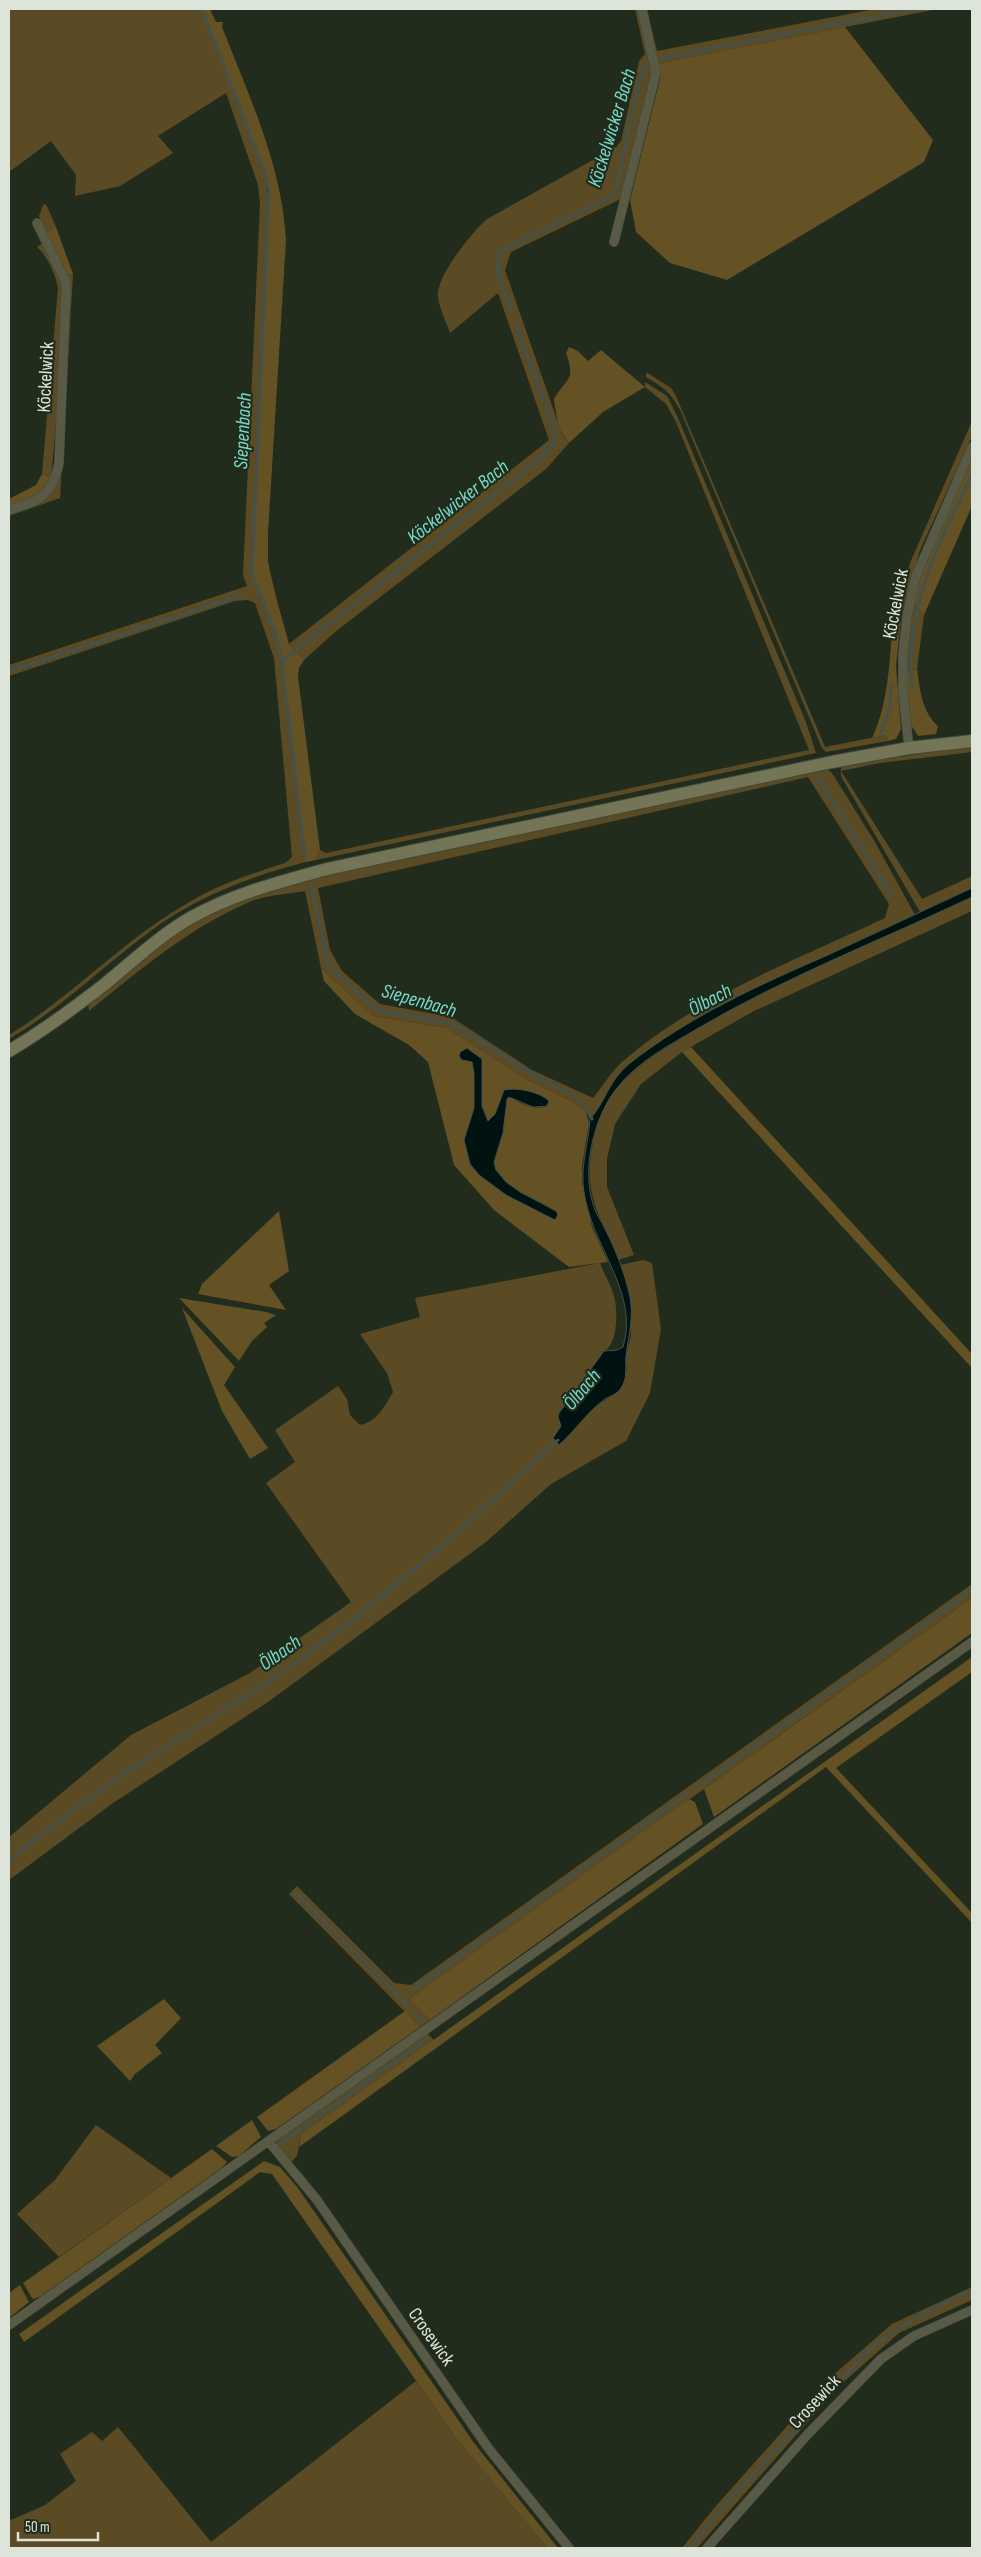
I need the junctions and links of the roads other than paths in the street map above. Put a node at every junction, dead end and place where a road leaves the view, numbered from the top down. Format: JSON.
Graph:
{"nodes":[{"id":1,"x":642,"y":9,"type":"edge"},
{"id":2,"x":37,"y":223,"type":"dead end"},
{"id":3,"x":614,"y":242,"type":"dead end"},
{"id":4,"x":972,"y":447,"type":"edge"},
{"id":5,"x":9,"y":510,"type":"edge"},
{"id":6,"x":972,"y":741,"type":"edge"},
{"id":7,"x":909,"y":748,"type":"junction"},
{"id":8,"x":9,"y":1051,"type":"edge"},
{"id":9,"x":972,"y":1642,"type":"edge"},
{"id":10,"x":269,"y":2142,"type":"junction"},
{"id":11,"x":972,"y":2310,"type":"edge"},
{"id":12,"x":9,"y":2325,"type":"edge"},
{"id":13,"x":569,"y":2548,"type":"edge"},
{"id":14,"x":707,"y":2548,"type":"edge"}],
"edges":[{"from":1,"to":3,"type":"street"},
{"from":2,"to":5,"type":"street","name":"Köckelwick"},
{"from":4,"to":7,"type":"street","name":"Köckelwick"},
{"from":6,"to":7,"type":"main road"},
{"from":7,"to":8,"type":"main road"},
{"from":9,"to":10,"type":"street"},
{"from":10,"to":12,"type":"street"},
{"from":10,"to":13,"type":"street","name":"Crosewick"},
{"from":11,"to":14,"type":"street","name":"Crosewick"}]}
